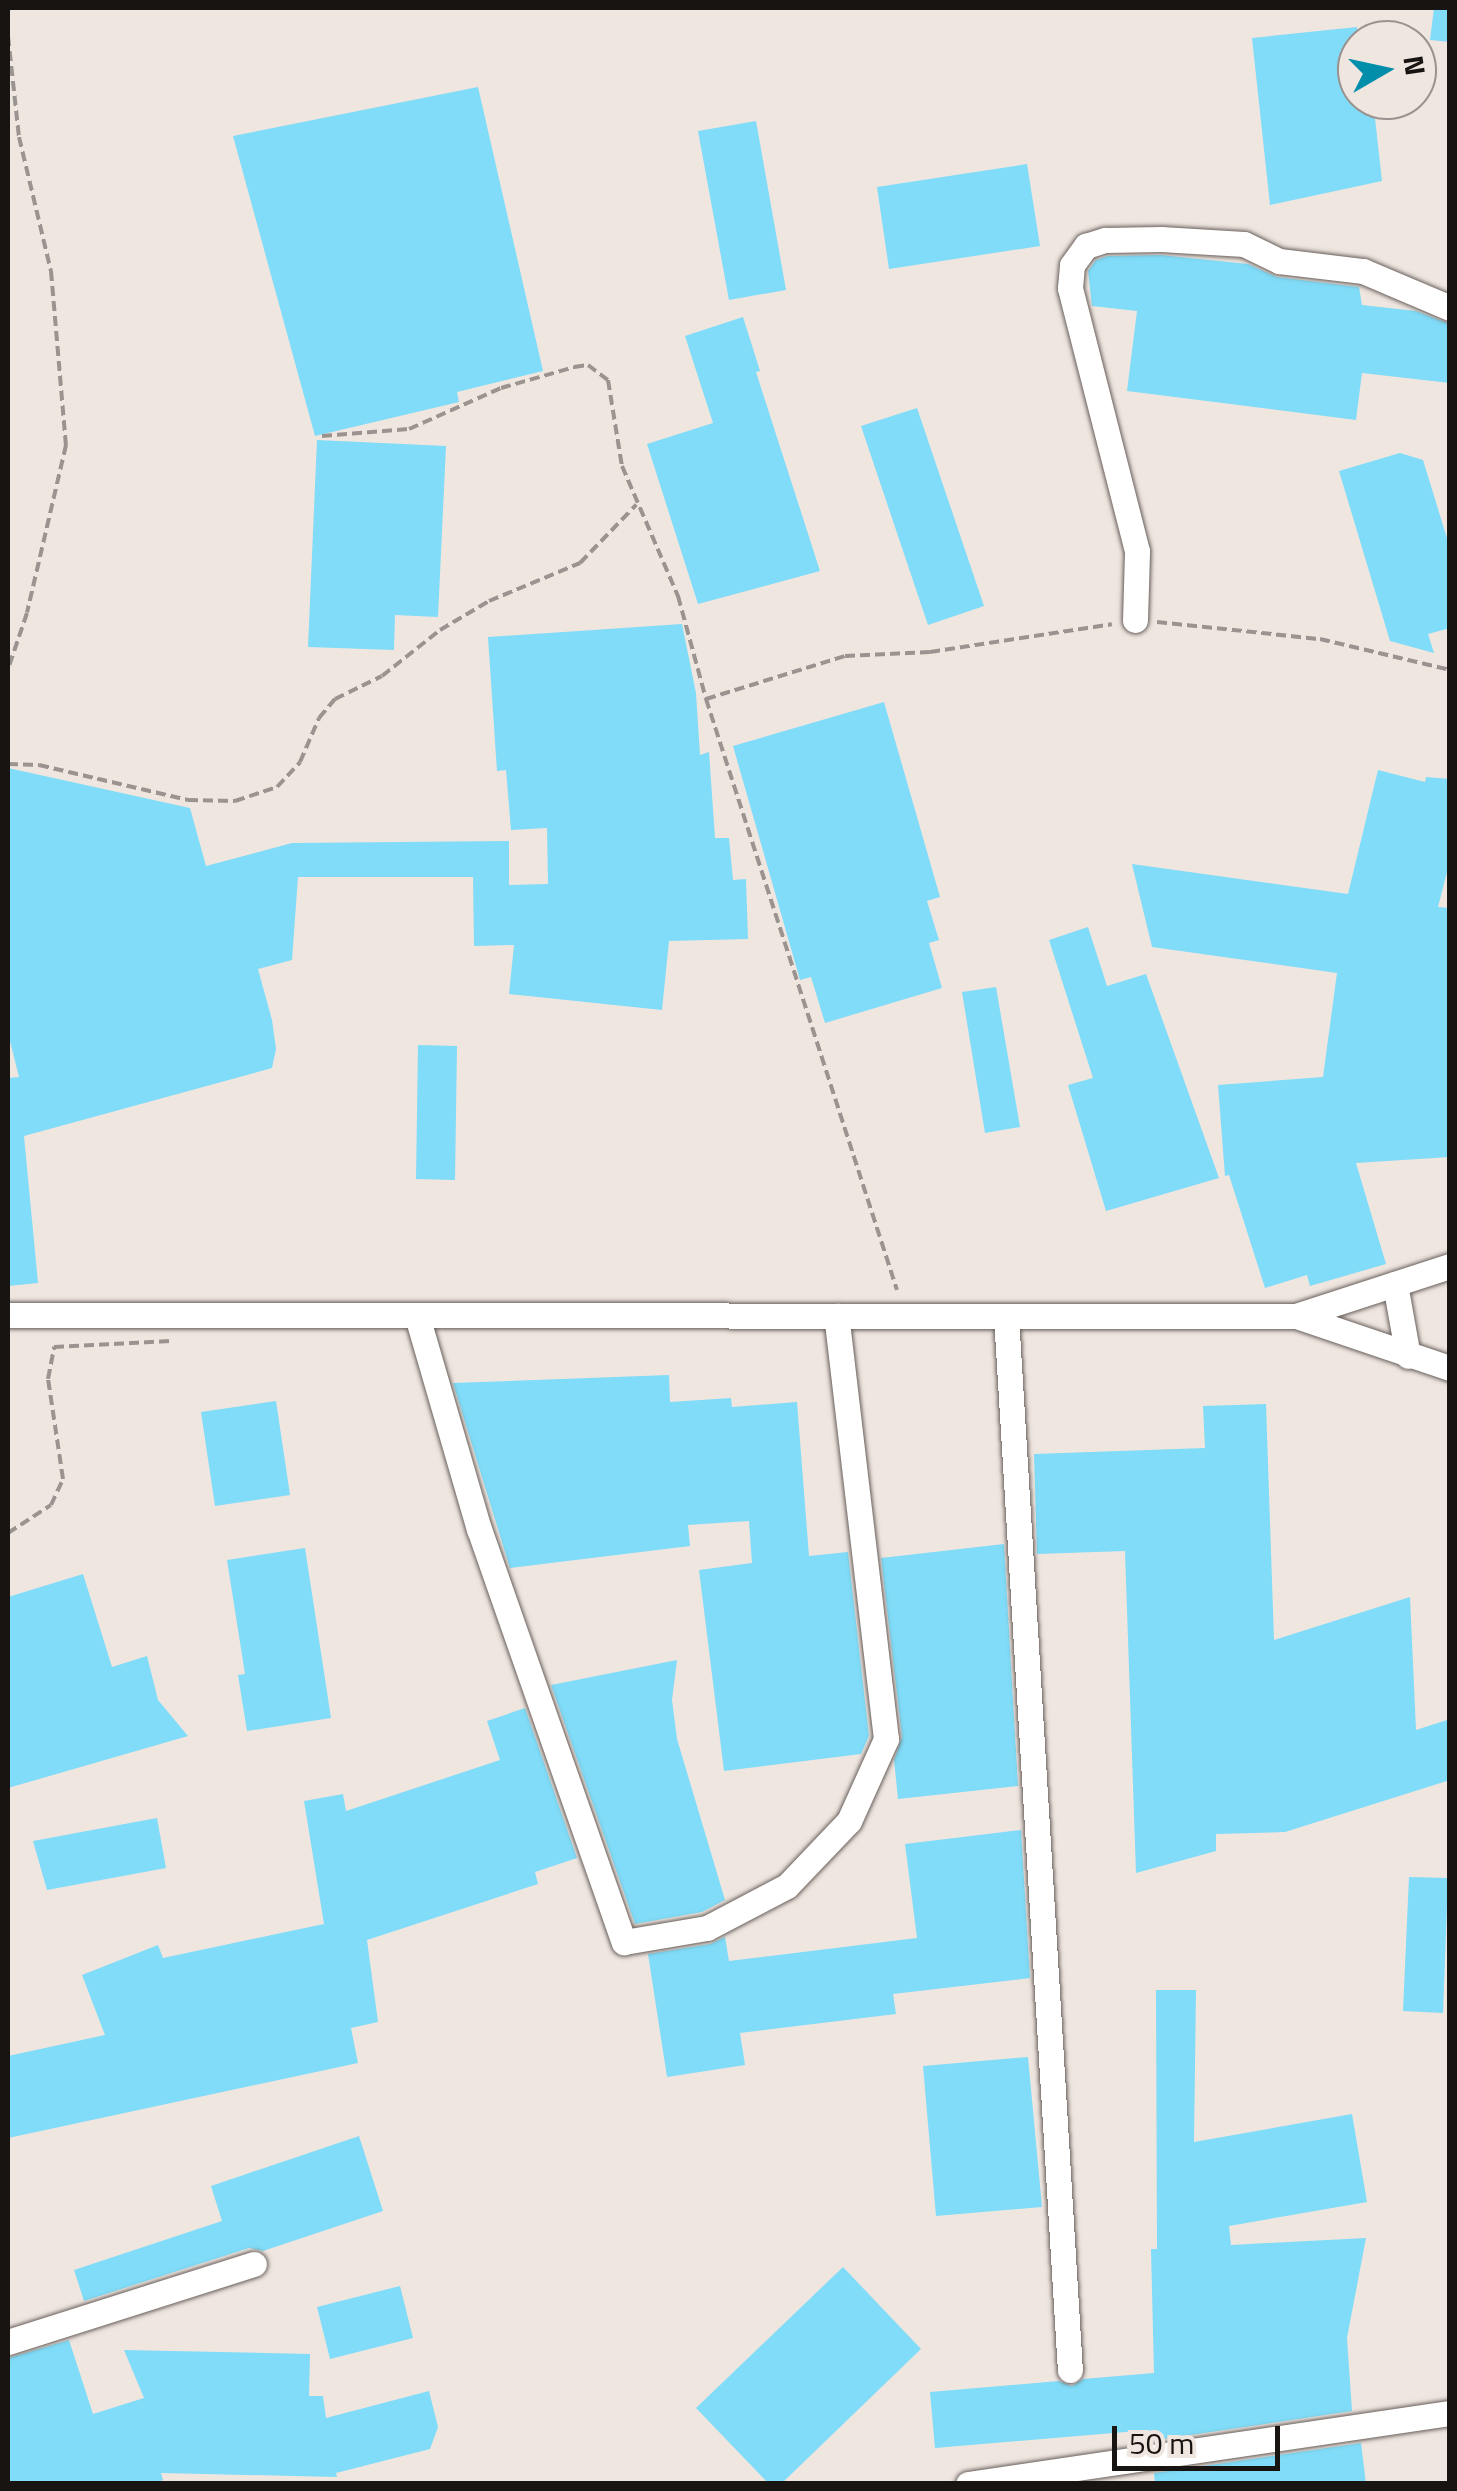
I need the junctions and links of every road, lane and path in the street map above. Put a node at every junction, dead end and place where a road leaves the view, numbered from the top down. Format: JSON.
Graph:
{"nodes":[{"id":1,"x":8,"y":36,"type":"edge"},
{"id":2,"x":1450,"y":308,"type":"edge"},
{"id":3,"x":322,"y":436,"type":"dead end"},
{"id":4,"x":636,"y":505,"type":"junction"},
{"id":5,"x":1135,"y":620,"type":"junction"},
{"id":6,"x":8,"y":668,"type":"edge"},
{"id":7,"x":1450,"y":670,"type":"edge"},
{"id":8,"x":706,"y":699,"type":"junction"},
{"id":9,"x":8,"y":764,"type":"edge"},
{"id":10,"x":1450,"y":1266,"type":"edge"},
{"id":11,"x":1395,"y":1284,"type":"junction"},
{"id":12,"x":8,"y":1316,"type":"edge"},
{"id":13,"x":417,"y":1316,"type":"junction"},
{"id":14,"x":836,"y":1316,"type":"junction"},
{"id":15,"x":906,"y":1316,"type":"junction"},
{"id":16,"x":1006,"y":1316,"type":"junction"},
{"id":17,"x":1296,"y":1316,"type":"junction"},
{"id":18,"x":177,"y":1340,"type":"dead end"},
{"id":19,"x":1408,"y":1356,"type":"junction"},
{"id":20,"x":1450,"y":1368,"type":"edge"},
{"id":21,"x":8,"y":1533,"type":"edge"},
{"id":22,"x":254,"y":2264,"type":"dead end"},
{"id":23,"x":8,"y":2342,"type":"edge"},
{"id":24,"x":1070,"y":2370,"type":"dead end"},
{"id":25,"x":1450,"y":2413,"type":"edge"},
{"id":26,"x":968,"y":2484,"type":"edge"}],
"edges":[{"from":1,"to":6,"type":"path"},
{"from":2,"to":5,"type":"street"},
{"from":3,"to":4,"type":"path"},
{"from":4,"to":8,"type":"path"},
{"from":4,"to":9,"type":"path"},
{"from":5,"to":7,"type":"path"},
{"from":5,"to":8,"type":"path"},
{"from":8,"to":15,"type":"path"},
{"from":10,"to":11,"type":"street"},
{"from":11,"to":17,"type":"street"},
{"from":11,"to":19,"type":"street"},
{"from":12,"to":13,"type":"street"},
{"from":13,"to":14,"type":"street"},
{"from":13,"to":14,"type":"street"},
{"from":14,"to":15,"type":"street"},
{"from":15,"to":16,"type":"street"},
{"from":16,"to":17,"type":"street"},
{"from":16,"to":24,"type":"street"},
{"from":17,"to":19,"type":"street"},
{"from":18,"to":21,"type":"path"},
{"from":19,"to":20,"type":"street"},
{"from":22,"to":23,"type":"street"},
{"from":25,"to":26,"type":"street"}]}
